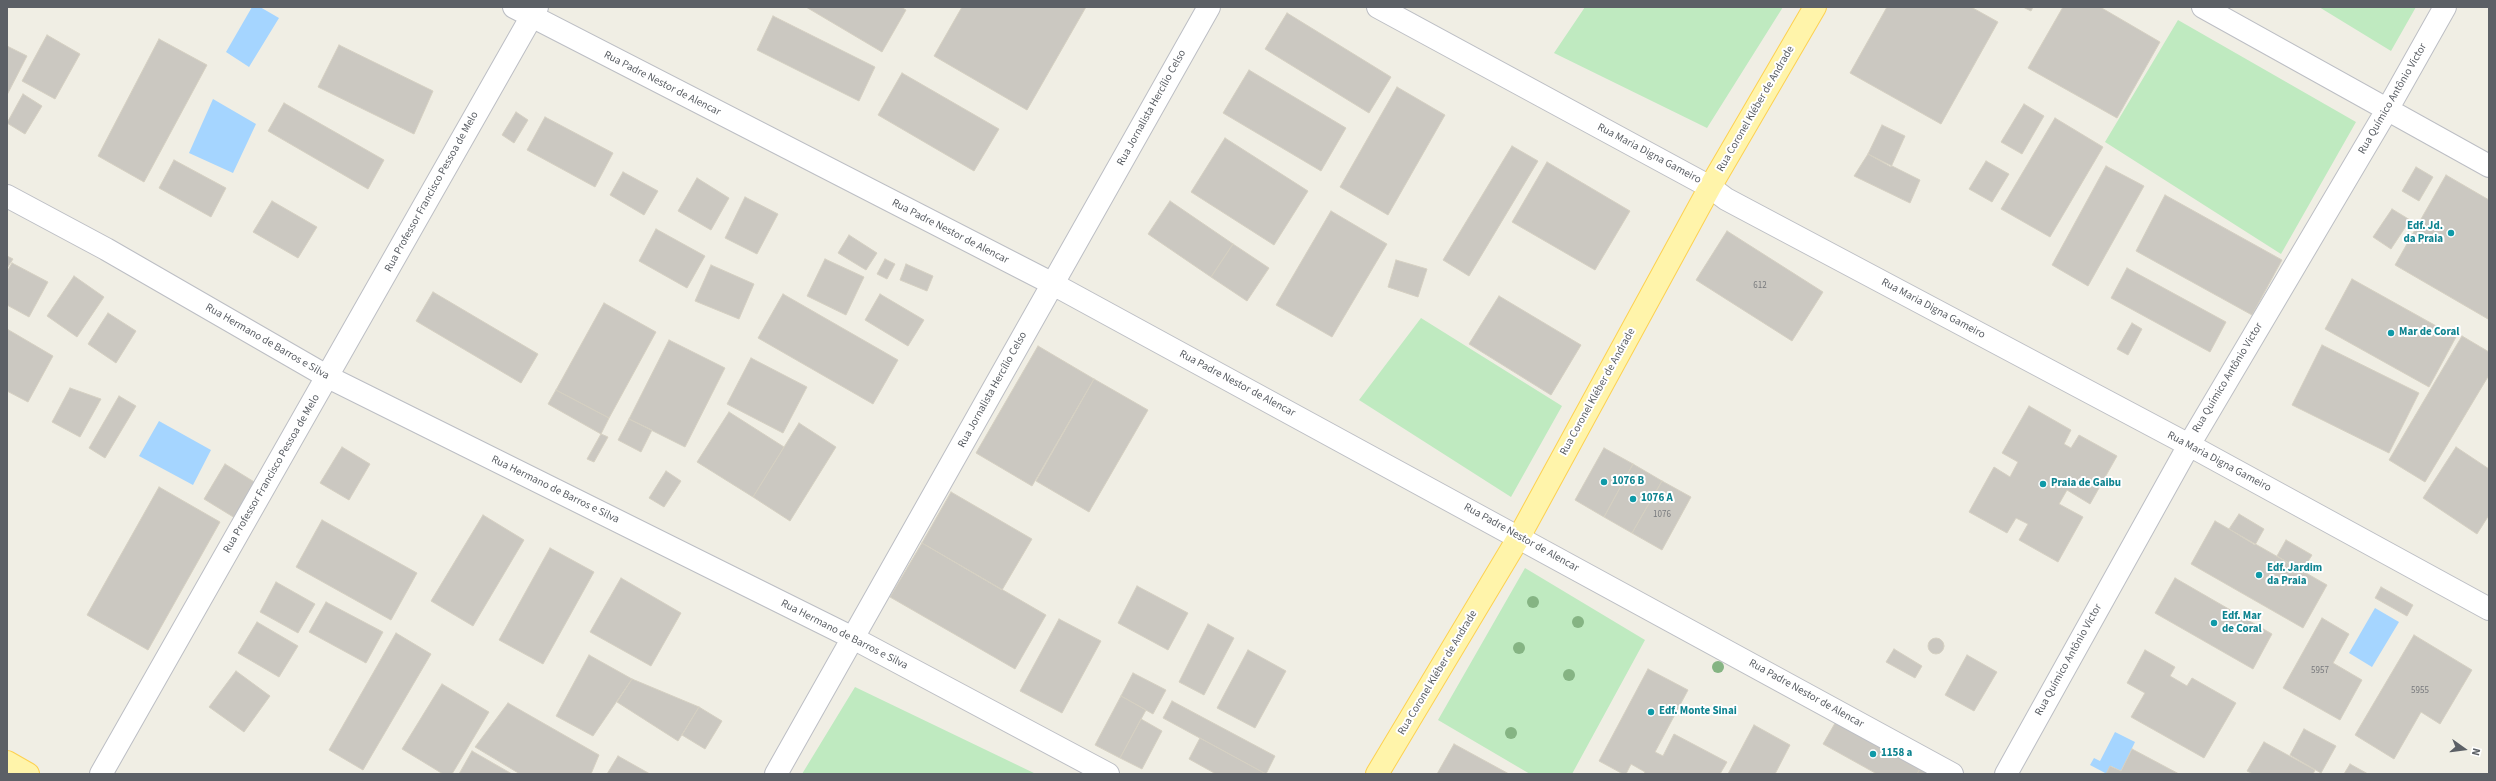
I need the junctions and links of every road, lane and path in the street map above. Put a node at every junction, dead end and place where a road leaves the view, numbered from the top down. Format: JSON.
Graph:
{"nodes":[{"id":1,"x":1209,"y":7,"type":"edge"},
{"id":2,"x":1378,"y":7,"type":"edge"},
{"id":3,"x":1815,"y":7,"type":"edge"},
{"id":4,"x":2203,"y":7,"type":"edge"},
{"id":5,"x":2445,"y":7,"type":"edge"},
{"id":6,"x":527,"y":10,"type":"edge"},
{"id":7,"x":2387,"y":110,"type":"junction"},
{"id":8,"x":2489,"y":166,"type":"edge"},
{"id":9,"x":1710,"y":187,"type":"junction"},
{"id":10,"x":7,"y":196,"type":"edge"},
{"id":11,"x":1052,"y":284,"type":"junction"},
{"id":12,"x":328,"y":377,"type":"junction"},
{"id":13,"x":2188,"y":445,"type":"junction"},
{"id":14,"x":1519,"y":537,"type":"junction"},
{"id":15,"x":2489,"y":609,"type":"edge"},
{"id":16,"x":853,"y":638,"type":"junction"},
{"id":17,"x":7,"y":762,"type":"edge"},
{"id":18,"x":28,"y":774,"type":"edge"},
{"id":19,"x":101,"y":774,"type":"edge"},
{"id":20,"x":776,"y":774,"type":"edge"},
{"id":21,"x":1108,"y":774,"type":"edge"},
{"id":22,"x":1377,"y":774,"type":"edge"},
{"id":23,"x":1952,"y":774,"type":"edge"},
{"id":24,"x":2006,"y":774,"type":"edge"}],
"edges":[{"from":1,"to":11,"type":"street","name":"Rua Jornalista Hercílio Celso"},
{"from":2,"to":9,"type":"street","name":"Rua Maria Digna Gameiro"},
{"from":3,"to":9,"type":"main road","name":"Rua Coronel Kléber de Andrade"},
{"from":4,"to":7,"type":"street"},
{"from":5,"to":7,"type":"street","name":"Rua Químico Antônio Victor"},
{"from":6,"to":11,"type":"street","name":"Rua Padre Nestor de Alencar"},
{"from":6,"to":12,"type":"street","name":"Rua Professor Francisco Pessoa de Melo"},
{"from":7,"to":8,"type":"street"},
{"from":7,"to":13,"type":"street","name":"Rua Químico Antônio Victor"},
{"from":9,"to":13,"type":"street","name":"Rua Maria Digna Gameiro"},
{"from":9,"to":14,"type":"main road","name":"Rua Coronel Kléber de Andrade"},
{"from":10,"to":12,"type":"street","name":"Rua Hermano de Barros e Silva"},
{"from":11,"to":14,"type":"street","name":"Rua Padre Nestor de Alencar"},
{"from":11,"to":16,"type":"street","name":"Rua Jornalista Hercílio Celso"},
{"from":12,"to":16,"type":"street","name":"Rua Hermano de Barros e Silva"},
{"from":12,"to":19,"type":"street","name":"Rua Professor Francisco Pessoa de Melo"},
{"from":13,"to":15,"type":"street","name":"Rua Maria Digna Gameiro"},
{"from":13,"to":24,"type":"street","name":"Rua Químico Antônio Victor"},
{"from":14,"to":22,"type":"main road","name":"Rua Coronel Kléber de Andrade"},
{"from":14,"to":23,"type":"street","name":"Rua Padre Nestor de Alencar"},
{"from":16,"to":20,"type":"street","name":"Rua Jornalista Hercílio Celso"},
{"from":16,"to":21,"type":"street","name":"Rua Hermano de Barros e Silva"},
{"from":17,"to":18,"type":"main road"}]}
